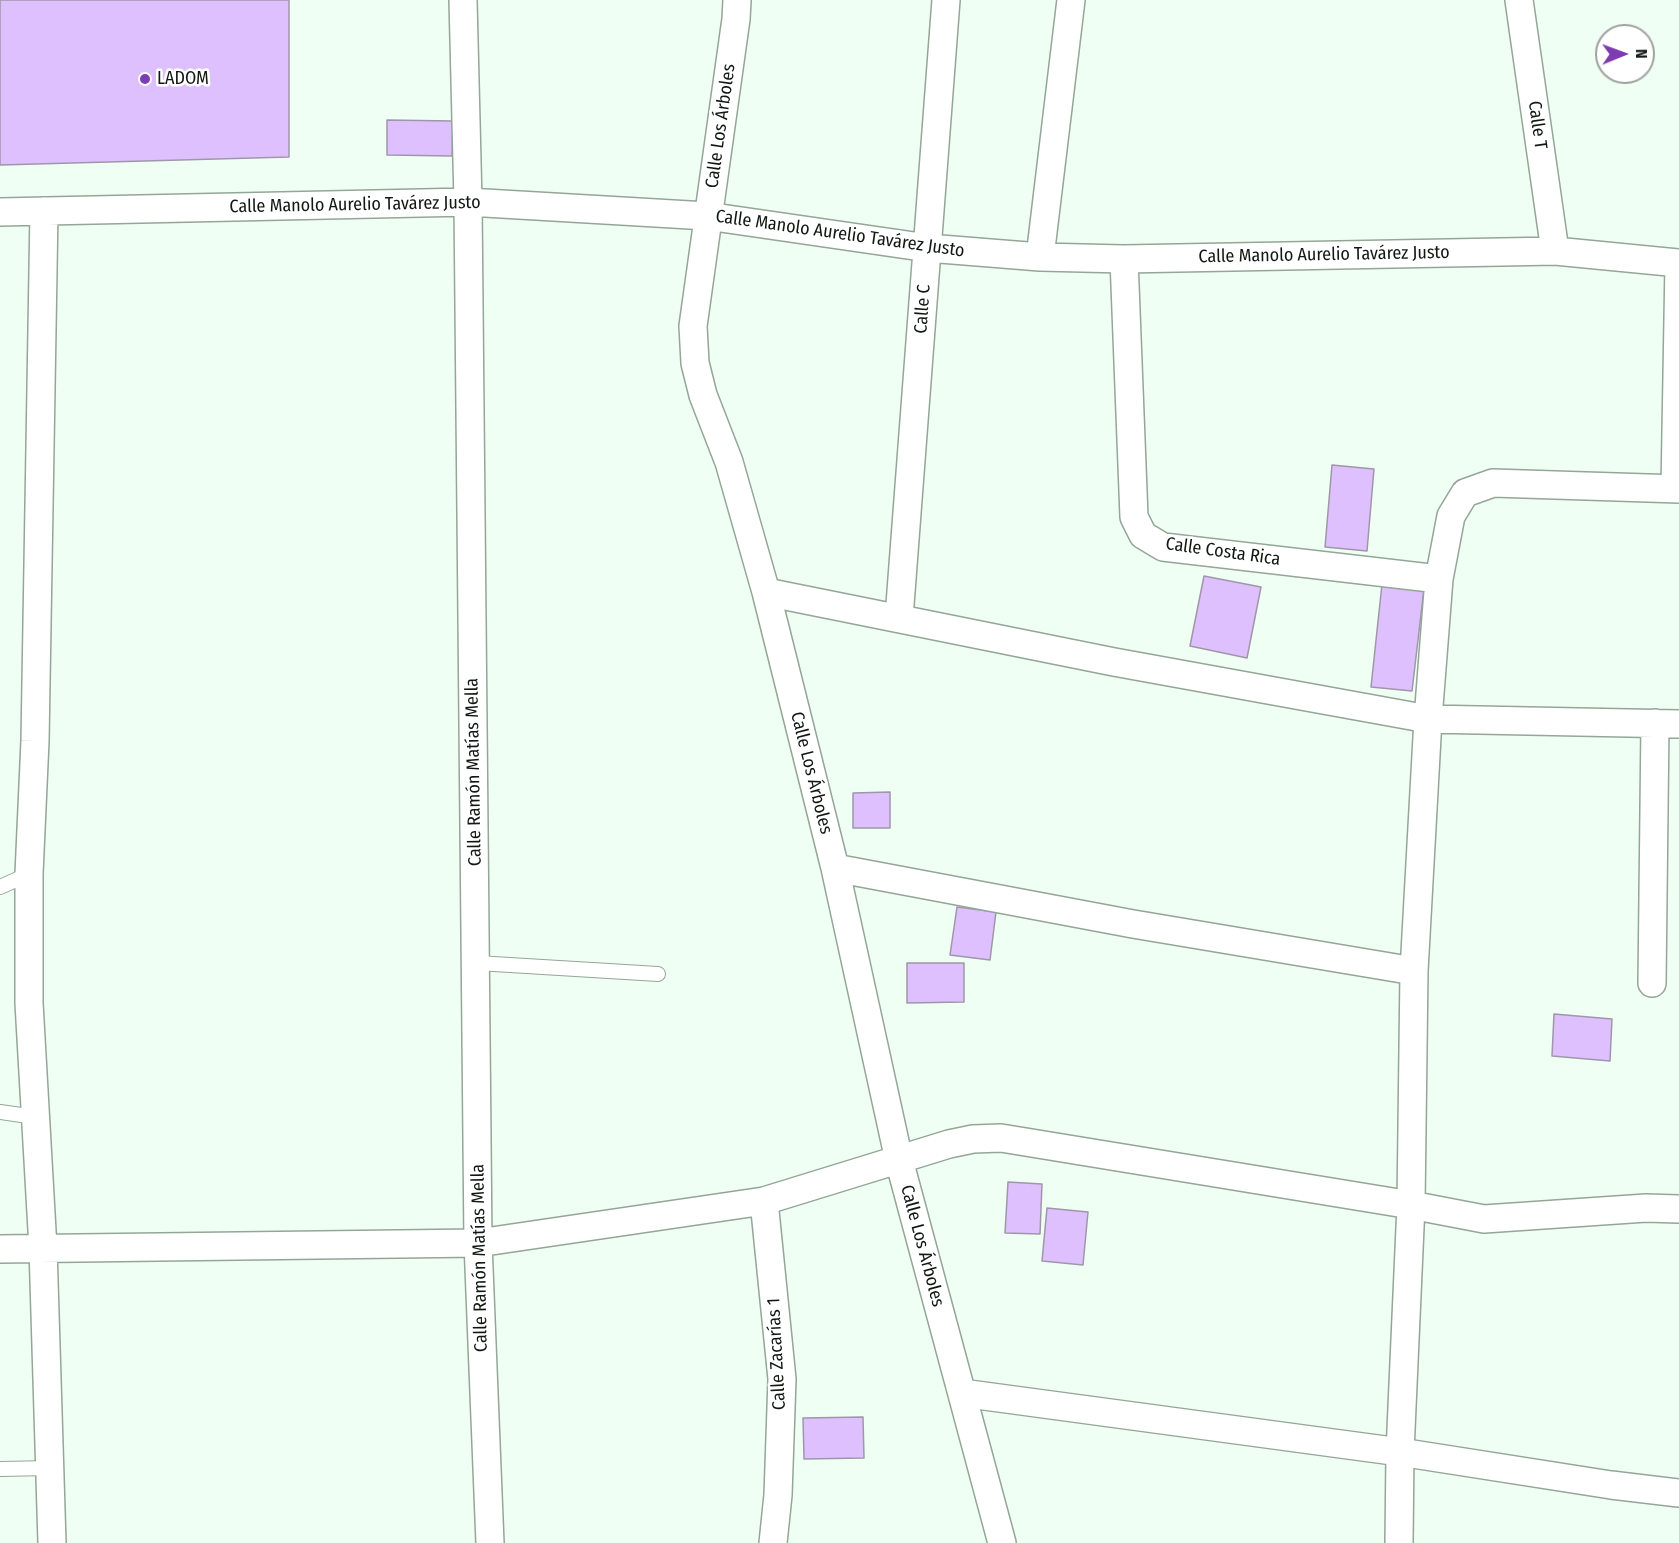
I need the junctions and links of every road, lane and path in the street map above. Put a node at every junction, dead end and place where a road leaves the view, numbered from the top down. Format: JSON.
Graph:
{"nodes":[{"id":1,"x":463,"y":0,"type":"edge"},
{"id":2,"x":737,"y":0,"type":"edge"},
{"id":3,"x":946,"y":0,"type":"edge"},
{"id":4,"x":1071,"y":0,"type":"edge"},
{"id":5,"x":1519,"y":0,"type":"edge"},
{"id":6,"x":468,"y":202,"type":"junction"},
{"id":7,"x":44,"y":211,"type":"junction"},
{"id":8,"x":0,"y":212,"type":"edge"},
{"id":9,"x":707,"y":216,"type":"junction"},
{"id":10,"x":928,"y":248,"type":"junction"},
{"id":11,"x":1555,"y":251,"type":"junction"},
{"id":12,"x":1040,"y":256,"type":"junction"},
{"id":13,"x":1124,"y":259,"type":"junction"},
{"id":14,"x":1679,"y":263,"type":"edge"},
{"id":15,"x":1677,"y":488,"type":"edge"},
{"id":16,"x":1439,"y":579,"type":"junction"},
{"id":17,"x":766,"y":592,"type":"junction"},
{"id":18,"x":899,"y":618,"type":"junction"},
{"id":19,"x":1428,"y":719,"type":"junction"},
{"id":20,"x":1667,"y":723,"type":"edge"},
{"id":21,"x":835,"y":868,"type":"junction"},
{"id":22,"x":29,"y":874,"type":"junction"},
{"id":23,"x":0,"y":887,"type":"edge"},
{"id":24,"x":477,"y":963,"type":"junction"},
{"id":25,"x":1414,"y":971,"type":"junction"},
{"id":26,"x":658,"y":974,"type":"dead end"},
{"id":27,"x":1652,"y":983,"type":"dead end"},
{"id":28,"x":0,"y":1112,"type":"edge"},
{"id":29,"x":35,"y":1118,"type":"junction"},
{"id":30,"x":899,"y":1160,"type":"junction"},
{"id":31,"x":764,"y":1201,"type":"junction"},
{"id":32,"x":1411,"y":1204,"type":"junction"},
{"id":33,"x":1679,"y":1209,"type":"edge"},
{"id":34,"x":478,"y":1243,"type":"junction"},
{"id":35,"x":43,"y":1248,"type":"junction"},
{"id":36,"x":0,"y":1249,"type":"edge"},
{"id":37,"x":962,"y":1393,"type":"junction"},
{"id":38,"x":1400,"y":1452,"type":"junction"},
{"id":39,"x":51,"y":1468,"type":"junction"},
{"id":40,"x":0,"y":1469,"type":"edge"},
{"id":41,"x":1679,"y":1492,"type":"edge"},
{"id":42,"x":52,"y":1543,"type":"edge"},
{"id":43,"x":490,"y":1543,"type":"edge"},
{"id":44,"x":773,"y":1543,"type":"edge"},
{"id":45,"x":1002,"y":1543,"type":"edge"},
{"id":46,"x":1399,"y":1543,"type":"edge"}],
"edges":[{"from":1,"to":6,"type":"street","name":"Calle Ramón Matías Mella"},
{"from":2,"to":9,"type":"street","name":"Calle Los Árboles"},
{"from":3,"to":10,"type":"street","name":"Calle C"},
{"from":4,"to":12,"type":"street"},
{"from":5,"to":11,"type":"street","name":"Calle T"},
{"from":6,"to":7,"type":"street","name":"Calle Manolo Aurelio Tavárez Justo"},
{"from":6,"to":9,"type":"street","name":"Calle Manolo Aurelio Tavárez Justo"},
{"from":6,"to":24,"type":"street","name":"Calle Ramón Matías Mella"},
{"from":7,"to":8,"type":"street","name":"Calle Manolo Aurelio Tavárez Justo"},
{"from":7,"to":22,"type":"street"},
{"from":9,"to":10,"type":"street","name":"Calle Manolo Aurelio Tavárez Justo"},
{"from":9,"to":17,"type":"street","name":"Calle Los Árboles"},
{"from":10,"to":12,"type":"street","name":"Calle Manolo Aurelio Tavárez Justo"},
{"from":10,"to":18,"type":"street","name":"Calle C"},
{"from":11,"to":13,"type":"street","name":"Calle Manolo Aurelio Tavárez Justo"},
{"from":11,"to":14,"type":"street","name":"Calle Manolo Aurelio Tavárez Justo"},
{"from":12,"to":13,"type":"street","name":"Calle Manolo Aurelio Tavárez Justo"},
{"from":13,"to":16,"type":"street","name":"Calle Costa Rica"},
{"from":14,"to":15,"type":"street"},
{"from":15,"to":16,"type":"street"},
{"from":16,"to":19,"type":"street"},
{"from":17,"to":18,"type":"street"},
{"from":17,"to":21,"type":"street","name":"Calle Los Árboles"},
{"from":18,"to":19,"type":"street"},
{"from":19,"to":20,"type":"street"},
{"from":19,"to":25,"type":"street"},
{"from":20,"to":27,"type":"street"},
{"from":21,"to":25,"type":"street"},
{"from":21,"to":30,"type":"street","name":"Calle Los Árboles"},
{"from":22,"to":23,"type":"lane"},
{"from":22,"to":29,"type":"street"},
{"from":24,"to":26,"type":"lane"},
{"from":24,"to":34,"type":"street","name":"Calle Ramón Matías Mella"},
{"from":25,"to":32,"type":"street"},
{"from":28,"to":29,"type":"lane"},
{"from":29,"to":35,"type":"street"},
{"from":30,"to":31,"type":"street"},
{"from":30,"to":32,"type":"street"},
{"from":30,"to":37,"type":"street","name":"Calle Los Árboles"},
{"from":31,"to":34,"type":"street"},
{"from":31,"to":44,"type":"street","name":"Calle Zacarías 1"},
{"from":32,"to":33,"type":"street"},
{"from":32,"to":38,"type":"street"},
{"from":34,"to":35,"type":"street"},
{"from":34,"to":43,"type":"street","name":"Calle Ramón Matías Mella"},
{"from":35,"to":36,"type":"street"},
{"from":35,"to":39,"type":"street"},
{"from":37,"to":38,"type":"street"},
{"from":37,"to":45,"type":"street","name":"Calle Los Árboles"},
{"from":38,"to":41,"type":"street"},
{"from":38,"to":46,"type":"street"},
{"from":39,"to":40,"type":"lane"},
{"from":39,"to":42,"type":"street"}]}
